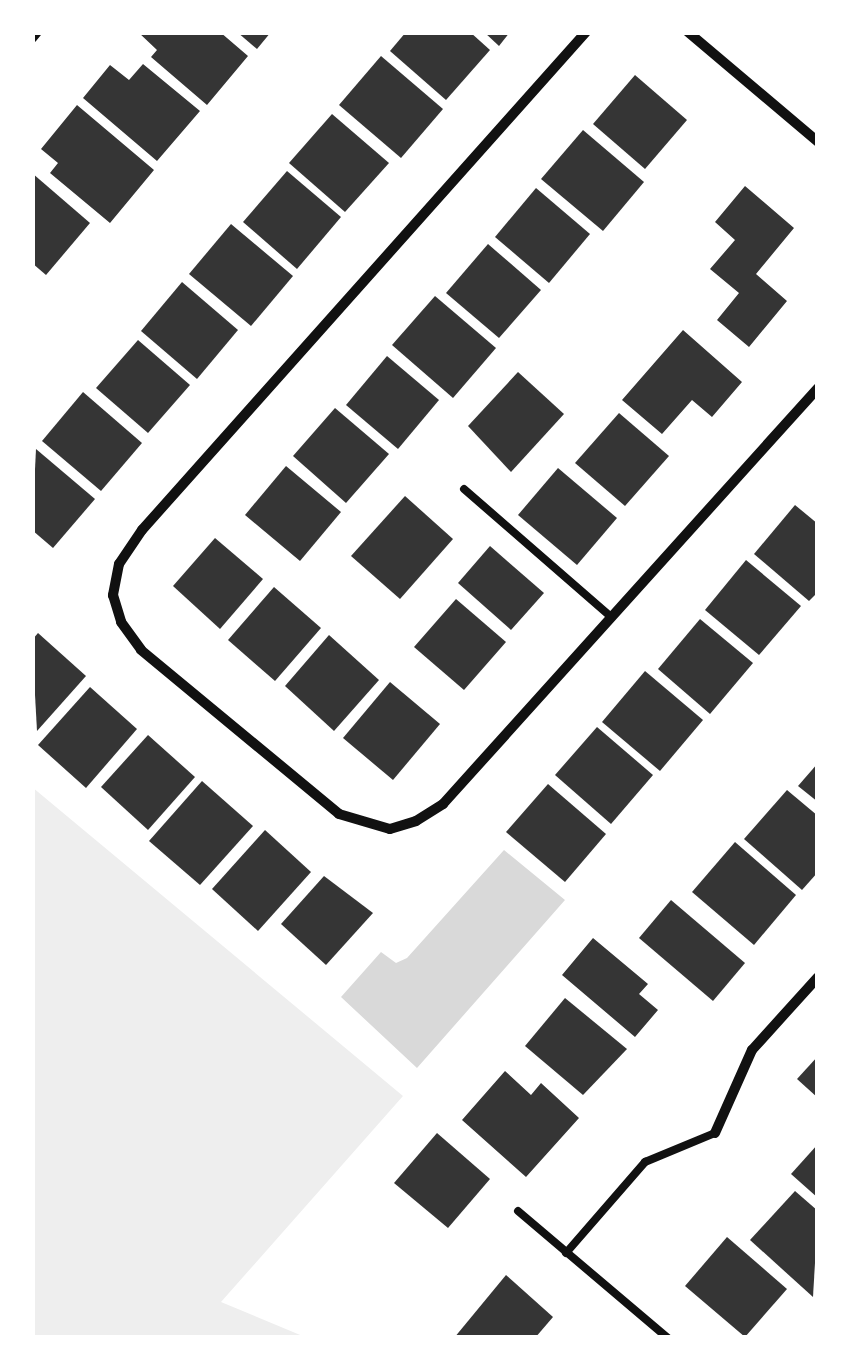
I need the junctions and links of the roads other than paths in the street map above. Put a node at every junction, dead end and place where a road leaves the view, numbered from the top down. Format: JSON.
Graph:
{"nodes":[{"id":1,"x":586,"y":32,"type":"edge"},
{"id":2,"x":688,"y":32,"type":"edge"},
{"id":3,"x":818,"y":142,"type":"edge"},
{"id":4,"x":818,"y":388,"type":"edge"},
{"id":5,"x":464,"y":489,"type":"dead end"},
{"id":6,"x":611,"y":617,"type":"junction"},
{"id":7,"x":818,"y":976,"type":"edge"},
{"id":8,"x":715,"y":1133,"type":"joint"},
{"id":9,"x":518,"y":1211,"type":"dead end"},
{"id":10,"x":566,"y":1254,"type":"junction"},
{"id":11,"x":668,"y":1338,"type":"edge"}],
"edges":[{"from":1,"to":6,"type":"street"},
{"from":2,"to":3,"type":"street"},
{"from":4,"to":6,"type":"street"},
{"from":5,"to":6,"type":"lane"},
{"from":7,"to":8,"type":"street"},
{"from":8,"to":10,"type":"lane"},
{"from":9,"to":10,"type":"lane"},
{"from":10,"to":11,"type":"lane"}]}
